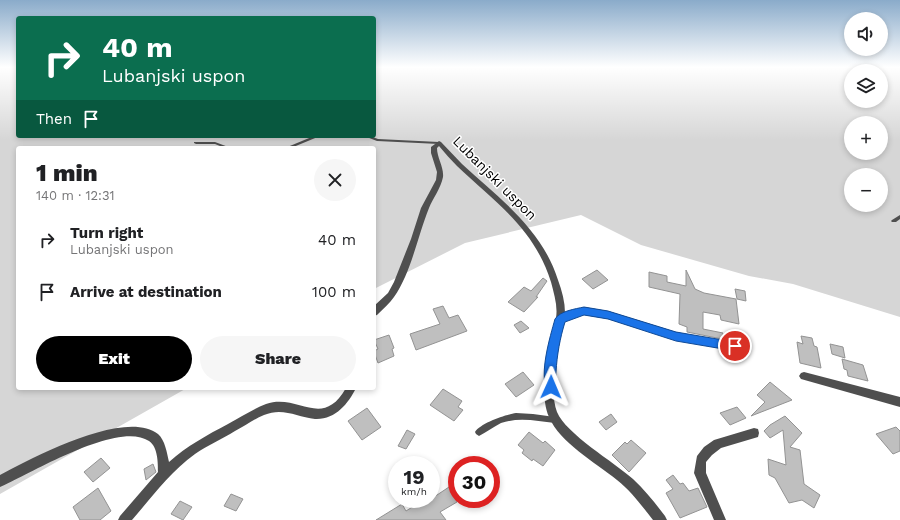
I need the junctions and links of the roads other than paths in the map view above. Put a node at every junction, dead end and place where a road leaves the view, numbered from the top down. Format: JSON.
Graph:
{"nodes":[{"id":1,"x":313,"y":138,"type":"edge"},
{"id":2,"x":372,"y":138,"type":"edge"},
{"id":3,"x":196,"y":143,"type":"dead end"},
{"id":4,"x":439,"y":143,"type":"junction"},
{"id":5,"x":223,"y":146,"type":"edge"},
{"id":6,"x":292,"y":146,"type":"edge"},
{"id":7,"x":900,"y":217,"type":"edge"},
{"id":8,"x":894,"y":221,"type":"dead end"},
{"id":9,"x":376,"y":310,"type":"edge"},
{"id":10,"x":560,"y":319,"type":"junction"},
{"id":11,"x":746,"y":351,"type":"dead end"},
{"id":12,"x":804,"y":376,"type":"dead end"},
{"id":13,"x":350,"y":390,"type":"edge"},
{"id":14,"x":900,"y":402,"type":"edge"},
{"id":15,"x":555,"y":420,"type":"junction"},
{"id":16,"x":479,"y":432,"type":"dead end"},
{"id":17,"x":754,"y":433,"type":"dead end"},
{"id":18,"x":164,"y":474,"type":"junction"},
{"id":19,"x":0,"y":481,"type":"edge"},
{"id":20,"x":124,"y":520,"type":"edge"},
{"id":21,"x":661,"y":520,"type":"edge"},
{"id":22,"x":720,"y":520,"type":"edge"}],
"edges":[{"from":1,"to":6,"type":"lane"},
{"from":2,"to":4,"type":"lane"},
{"from":3,"to":5,"type":"lane"},
{"from":4,"to":9,"type":"street","name":"Lubanjski uspon"},
{"from":4,"to":10,"type":"street","name":"Lubanjski uspon"},
{"from":7,"to":8,"type":"lane"},
{"from":10,"to":11,"type":"street"},
{"from":10,"to":15,"type":"street","name":"Lubanjski uspon"},
{"from":12,"to":14,"type":"street"},
{"from":13,"to":18,"type":"street"},
{"from":15,"to":16,"type":"lane"},
{"from":15,"to":21,"type":"street"},
{"from":17,"to":22,"type":"street"},
{"from":18,"to":19,"type":"street"},
{"from":18,"to":20,"type":"street"}]}
